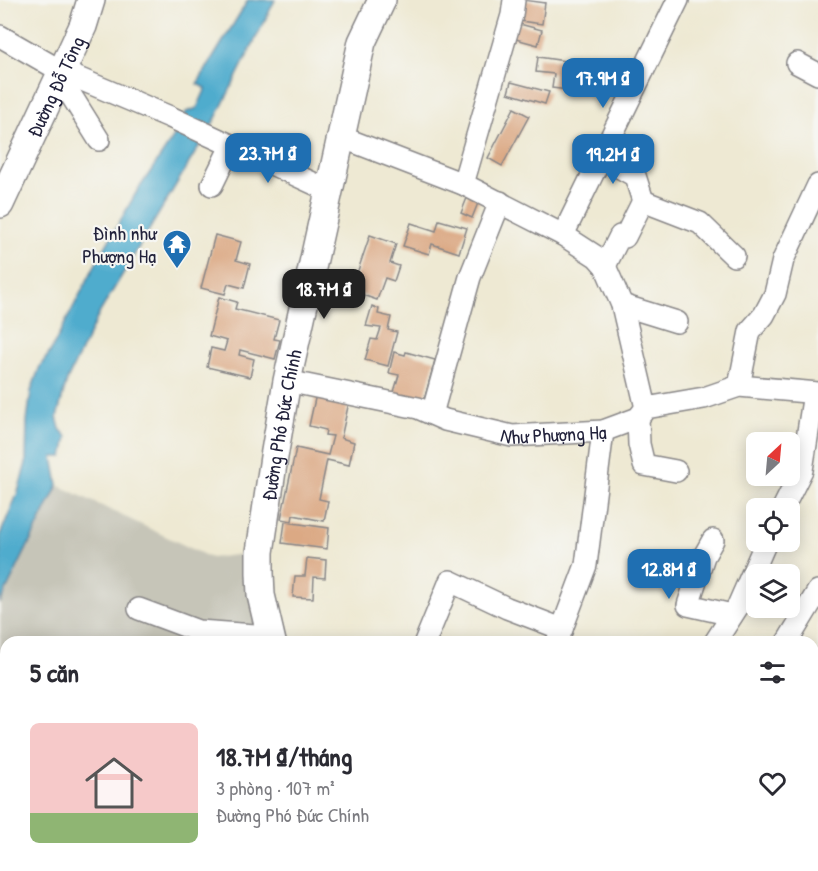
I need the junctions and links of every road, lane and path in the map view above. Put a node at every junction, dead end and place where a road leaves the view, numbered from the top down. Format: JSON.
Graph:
{"nodes":[{"id":1,"x":91,"y":0,"type":"edge"},
{"id":2,"x":382,"y":0,"type":"edge"},
{"id":3,"x":514,"y":0,"type":"edge"},
{"id":4,"x":678,"y":0,"type":"edge"},
{"id":5,"x":0,"y":36,"type":"edge"},
{"id":6,"x":797,"y":63,"type":"dead end"},
{"id":7,"x":60,"y":73,"type":"junction"},
{"id":8,"x":818,"y":74,"type":"edge"},
{"id":9,"x":341,"y":137,"type":"junction"},
{"id":10,"x":99,"y":140,"type":"dead end"},
{"id":11,"x":227,"y":144,"type":"junction"},
{"id":12,"x":601,"y":157,"type":"junction"},
{"id":13,"x":463,"y":184,"type":"junction"},
{"id":14,"x":212,"y":185,"type":"dead end"},
{"id":15,"x":818,"y":185,"type":"edge"},
{"id":16,"x":330,"y":191,"type":"junction"},
{"id":17,"x":643,"y":201,"type":"junction"},
{"id":18,"x":500,"y":202,"type":"junction"},
{"id":19,"x":0,"y":204,"type":"edge"},
{"id":20,"x":563,"y":235,"type":"junction"},
{"id":21,"x":734,"y":256,"type":"dead end"},
{"id":22,"x":605,"y":266,"type":"junction"},
{"id":23,"x":622,"y":305,"type":"junction"},
{"id":24,"x":677,"y":322,"type":"dead end"},
{"id":25,"x":286,"y":381,"type":"junction"},
{"id":26,"x":739,"y":386,"type":"junction"},
{"id":27,"x":816,"y":393,"type":"edge"},
{"id":28,"x":642,"y":413,"type":"junction"},
{"id":29,"x":432,"y":414,"type":"junction"},
{"id":30,"x":603,"y":430,"type":"junction"},
{"id":31,"x":676,"y":471,"type":"dead end"},
{"id":32,"x":786,"y":498,"type":"edge"},
{"id":33,"x":713,"y":540,"type":"dead end"},
{"id":34,"x":762,"y":552,"type":"edge"},
{"id":35,"x":818,"y":591,"type":"edge"},
{"id":36,"x":139,"y":609,"type":"dead end"},
{"id":37,"x":732,"y":615,"type":"junction"},
{"id":38,"x":193,"y":636,"type":"edge"},
{"id":39,"x":270,"y":636,"type":"edge"},
{"id":40,"x":427,"y":636,"type":"edge"},
{"id":41,"x":560,"y":636,"type":"edge"},
{"id":42,"x":719,"y":636,"type":"edge"},
{"id":43,"x":791,"y":636,"type":"edge"}],
"edges":[{"from":1,"to":7,"type":"main road","name":"Đường Đỗ Tông"},
{"from":2,"to":9,"type":"main road","name":"Đường Phó Đức Chính"},
{"from":3,"to":13,"type":"street"},
{"from":4,"to":12,"type":"street"},
{"from":5,"to":7,"type":"street"},
{"from":6,"to":8,"type":"street"},
{"from":7,"to":10,"type":"street"},
{"from":7,"to":11,"type":"street"},
{"from":7,"to":19,"type":"main road","name":"Đường Đỗ Tông"},
{"from":9,"to":13,"type":"street"},
{"from":9,"to":16,"type":"main road","name":"Đường Phó Đức Chính"},
{"from":11,"to":14,"type":"street"},
{"from":11,"to":16,"type":"street"},
{"from":12,"to":17,"type":"street"},
{"from":12,"to":20,"type":"street"},
{"from":13,"to":18,"type":"street"},
{"from":15,"to":26,"type":"street"},
{"from":16,"to":25,"type":"main road","name":"Đường Phó Đức Chính"},
{"from":17,"to":21,"type":"street"},
{"from":17,"to":22,"type":"street"},
{"from":18,"to":20,"type":"street"},
{"from":18,"to":29,"type":"street"},
{"from":20,"to":22,"type":"street"},
{"from":22,"to":23,"type":"street"},
{"from":23,"to":24,"type":"street"},
{"from":23,"to":28,"type":"street"},
{"from":25,"to":29,"type":"street","name":"Như Phượng Hạ"},
{"from":25,"to":39,"type":"main road","name":"Đường Phó Đức Chính"},
{"from":26,"to":27,"type":"street","name":"Như Phượng Hạ"},
{"from":26,"to":28,"type":"street","name":"Như Phượng Hạ"},
{"from":27,"to":32,"type":"street"},
{"from":28,"to":30,"type":"street","name":"Như Phượng Hạ"},
{"from":28,"to":31,"type":"street"},
{"from":29,"to":30,"type":"street","name":"Như Phượng Hạ"},
{"from":30,"to":41,"type":"street"},
{"from":33,"to":37,"type":"street"},
{"from":34,"to":37,"type":"street"},
{"from":35,"to":43,"type":"street"},
{"from":36,"to":38,"type":"street"},
{"from":37,"to":42,"type":"street"},
{"from":40,"to":41,"type":"street"}]}
